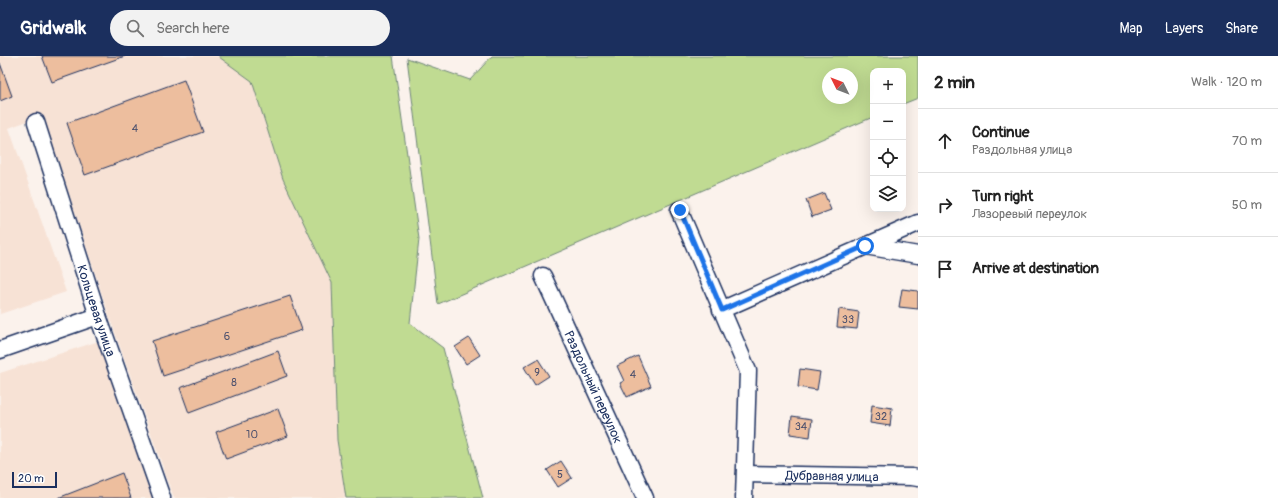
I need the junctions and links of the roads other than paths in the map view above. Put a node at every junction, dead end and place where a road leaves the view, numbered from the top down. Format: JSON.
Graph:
{"nodes":[{"id":1,"x":36,"y":122,"type":"dead end"},
{"id":2,"x":680,"y":210,"type":"dead end"},
{"id":3,"x":918,"y":223,"type":"edge"},
{"id":4,"x":865,"y":246,"type":"junction"},
{"id":5,"x":918,"y":255,"type":"edge"},
{"id":6,"x":543,"y":276,"type":"dead end"},
{"id":7,"x":722,"y":310,"type":"junction"},
{"id":8,"x":98,"y":316,"type":"junction"},
{"id":9,"x":0,"y":350,"type":"edge"},
{"id":10,"x":745,"y":474,"type":"junction"},
{"id":11,"x":918,"y":478,"type":"edge"},
{"id":12,"x":162,"y":498,"type":"edge"},
{"id":13,"x":645,"y":498,"type":"edge"},
{"id":14,"x":744,"y":498,"type":"edge"}],
"edges":[{"from":1,"to":8,"type":"street","name":"Кольцевая улица"},
{"from":2,"to":7,"type":"street"},
{"from":3,"to":4,"type":"street"},
{"from":4,"to":5,"type":"street"},
{"from":4,"to":7,"type":"street"},
{"from":6,"to":13,"type":"street","name":"Раздольный переулок"},
{"from":7,"to":10,"type":"street"},
{"from":8,"to":9,"type":"street"},
{"from":8,"to":12,"type":"street","name":"Кольцевая улица"},
{"from":10,"to":11,"type":"street","name":"Дубравная улица"},
{"from":10,"to":14,"type":"street"}]}
